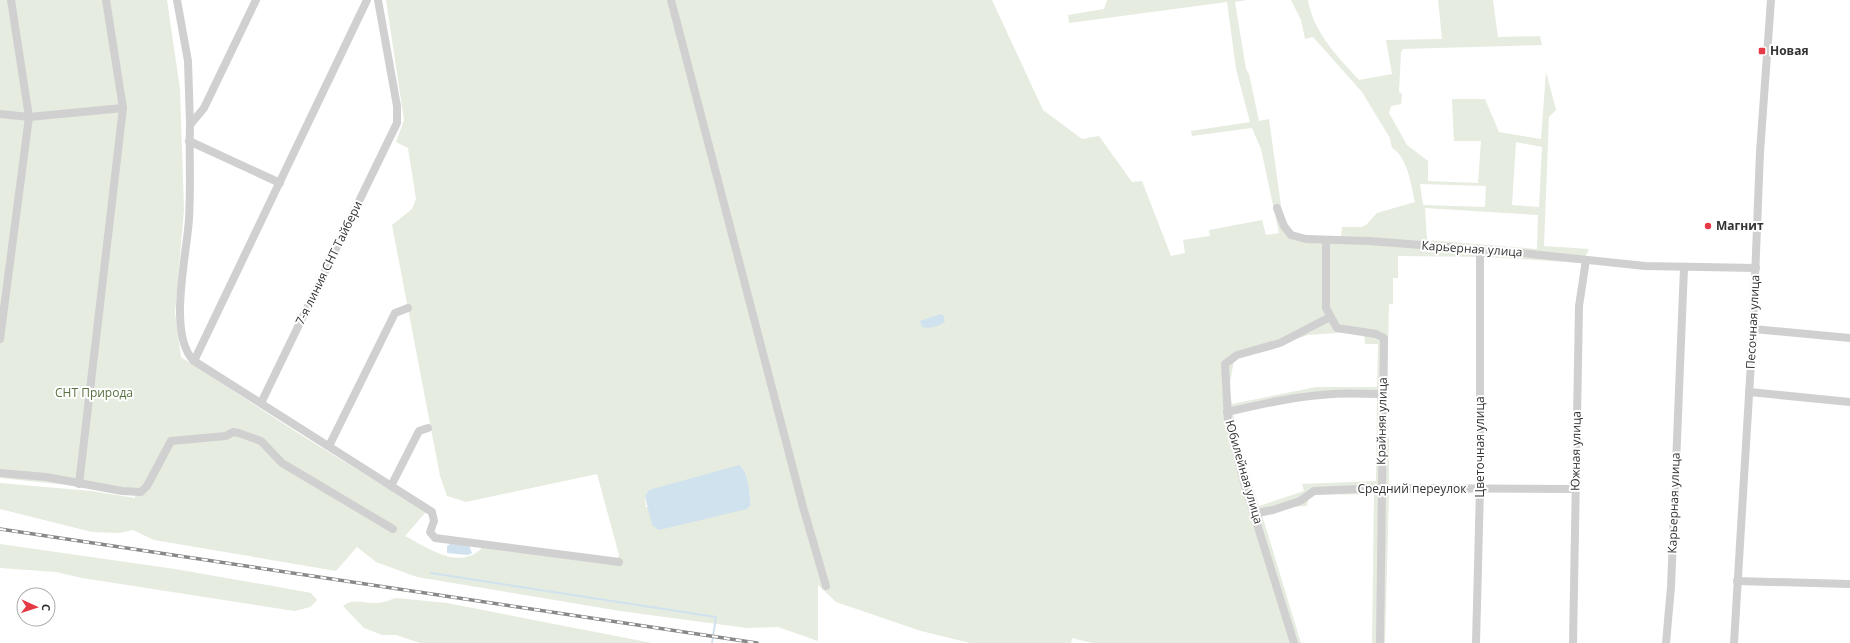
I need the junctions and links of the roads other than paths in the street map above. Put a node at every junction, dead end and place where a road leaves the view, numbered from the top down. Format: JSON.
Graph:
{"nodes":[{"id":1,"x":11,"y":0,"type":"edge"},
{"id":2,"x":106,"y":0,"type":"edge"},
{"id":3,"x":177,"y":0,"type":"edge"},
{"id":4,"x":256,"y":0,"type":"edge"},
{"id":5,"x":367,"y":0,"type":"edge"},
{"id":6,"x":378,"y":0,"type":"edge"},
{"id":7,"x":671,"y":0,"type":"edge"},
{"id":8,"x":1771,"y":0,"type":"edge"},
{"id":9,"x":123,"y":108,"type":"junction"},
{"id":10,"x":0,"y":114,"type":"edge"},
{"id":11,"x":29,"y":117,"type":"junction"},
{"id":12,"x":190,"y":125,"type":"junction"},
{"id":13,"x":189,"y":141,"type":"junction"},
{"id":14,"x":280,"y":183,"type":"junction"},
{"id":15,"x":1277,"y":208,"type":"dead end"},
{"id":16,"x":1326,"y":241,"type":"junction"},
{"id":17,"x":1480,"y":250,"type":"junction"},
{"id":18,"x":1586,"y":260,"type":"junction"},
{"id":19,"x":1684,"y":268,"type":"junction"},
{"id":20,"x":1756,"y":268,"type":"junction"},
{"id":21,"x":408,"y":308,"type":"dead end"},
{"id":22,"x":1330,"y":317,"type":"junction"},
{"id":23,"x":1753,"y":329,"type":"junction"},
{"id":24,"x":1850,"y":338,"type":"edge"},
{"id":25,"x":0,"y":339,"type":"edge"},
{"id":26,"x":194,"y":361,"type":"junction"},
{"id":27,"x":1749,"y":392,"type":"junction"},
{"id":28,"x":1382,"y":394,"type":"junction"},
{"id":29,"x":1850,"y":402,"type":"edge"},
{"id":30,"x":261,"y":403,"type":"junction"},
{"id":31,"x":1227,"y":412,"type":"junction"},
{"id":32,"x":428,"y":428,"type":"dead end"},
{"id":33,"x":329,"y":446,"type":"junction"},
{"id":34,"x":0,"y":473,"type":"edge"},
{"id":35,"x":79,"y":484,"type":"junction"},
{"id":36,"x":391,"y":486,"type":"junction"},
{"id":37,"x":1380,"y":488,"type":"junction"},
{"id":38,"x":1480,"y":488,"type":"junction"},
{"id":39,"x":1575,"y":489,"type":"junction"},
{"id":40,"x":1254,"y":509,"type":"junction"},
{"id":41,"x":393,"y":529,"type":"dead end"},
{"id":42,"x":619,"y":562,"type":"dead end"},
{"id":43,"x":1737,"y":581,"type":"junction"},
{"id":44,"x":1850,"y":584,"type":"edge"},
{"id":45,"x":826,"y":586,"type":"dead end"},
{"id":46,"x":1294,"y":643,"type":"edge"},
{"id":47,"x":1380,"y":643,"type":"edge"},
{"id":48,"x":1476,"y":643,"type":"edge"},
{"id":49,"x":1573,"y":643,"type":"edge"},
{"id":50,"x":1666,"y":643,"type":"edge"},
{"id":51,"x":1734,"y":643,"type":"edge"}],
"edges":[{"from":1,"to":11,"type":"street"},
{"from":2,"to":9,"type":"street"},
{"from":3,"to":12,"type":"street"},
{"from":4,"to":12,"type":"street"},
{"from":5,"to":14,"type":"street"},
{"from":6,"to":30,"type":"street","name":"7-я линия СНТ Тайбери"},
{"from":7,"to":45,"type":"street"},
{"from":8,"to":20,"type":"street","name":"Песочная улица"},
{"from":9,"to":11,"type":"street"},
{"from":9,"to":35,"type":"street"},
{"from":10,"to":11,"type":"street"},
{"from":11,"to":25,"type":"street"},
{"from":12,"to":13,"type":"street"},
{"from":13,"to":14,"type":"street"},
{"from":13,"to":26,"type":"street"},
{"from":14,"to":26,"type":"street"},
{"from":15,"to":16,"type":"street","name":"Карьерная улица"},
{"from":16,"to":17,"type":"street","name":"Карьерная улица"},
{"from":16,"to":22,"type":"street"},
{"from":17,"to":18,"type":"street","name":"Карьерная улица"},
{"from":17,"to":38,"type":"street","name":"Цветочная улица"},
{"from":18,"to":19,"type":"street","name":"Карьерная улица"},
{"from":18,"to":39,"type":"street","name":"Южная улица"},
{"from":19,"to":20,"type":"street","name":"Карьерная улица"},
{"from":19,"to":50,"type":"street","name":"Карьерная улица"},
{"from":20,"to":23,"type":"street","name":"Песочная улица"},
{"from":21,"to":33,"type":"street"},
{"from":22,"to":28,"type":"street","name":"Крайняя улица"},
{"from":22,"to":31,"type":"street","name":"Юбилейная улица"},
{"from":23,"to":24,"type":"street"},
{"from":23,"to":27,"type":"street","name":"Песочная улица"},
{"from":26,"to":30,"type":"street"},
{"from":27,"to":29,"type":"street"},
{"from":27,"to":43,"type":"street","name":"Песочная улица"},
{"from":28,"to":31,"type":"street"},
{"from":28,"to":37,"type":"street","name":"Крайняя улица"},
{"from":30,"to":33,"type":"street"},
{"from":31,"to":40,"type":"street","name":"Юбилейная улица"},
{"from":32,"to":36,"type":"street"},
{"from":33,"to":36,"type":"street"},
{"from":34,"to":35,"type":"street"},
{"from":35,"to":41,"type":"street"},
{"from":36,"to":42,"type":"street"},
{"from":37,"to":38,"type":"street","name":"Средний переулок"},
{"from":37,"to":40,"type":"street","name":"Средний переулок"},
{"from":37,"to":47,"type":"street","name":"Крайняя улица"},
{"from":38,"to":39,"type":"street","name":"Средний переулок"},
{"from":38,"to":48,"type":"street","name":"Цветочная улица"},
{"from":39,"to":49,"type":"street","name":"Южная улица"},
{"from":40,"to":46,"type":"street","name":"Юбилейная улица"},
{"from":43,"to":44,"type":"street"},
{"from":43,"to":51,"type":"street","name":"Песочная улица"}]}
